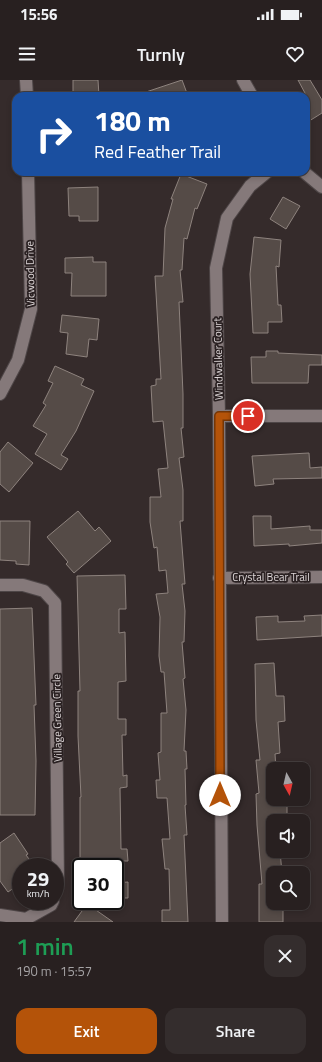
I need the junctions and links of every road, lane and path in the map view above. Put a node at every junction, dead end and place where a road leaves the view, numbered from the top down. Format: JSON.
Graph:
{"nodes":[{"id":1,"x":26,"y":80,"type":"edge"},
{"id":2,"x":243,"y":80,"type":"edge"},
{"id":3,"x":26,"y":92,"type":"edge"},
{"id":4,"x":250,"y":92,"type":"edge"},
{"id":5,"x":28,"y":176,"type":"edge"},
{"id":6,"x":262,"y":176,"type":"edge"},
{"id":7,"x":309,"y":176,"type":"edge"},
{"id":8,"x":322,"y":187,"type":"edge"},
{"id":9,"x":0,"y":394,"type":"edge"},
{"id":10,"x":219,"y":416,"type":"junction"},
{"id":11,"x":322,"y":416,"type":"edge"},
{"id":12,"x":322,"y":577,"type":"edge"},
{"id":13,"x":219,"y":578,"type":"junction"},
{"id":14,"x":0,"y":585,"type":"edge"},
{"id":15,"x":58,"y":858,"type":"edge"},
{"id":16,"x":43,"y":910,"type":"edge"},
{"id":17,"x":0,"y":915,"type":"edge"},
{"id":18,"x":222,"y":922,"type":"edge"}],
"edges":[{"from":1,"to":3,"type":"street"},
{"from":2,"to":4,"type":"street"},
{"from":5,"to":9,"type":"street","name":"Vicwood Drive"},
{"from":6,"to":10,"type":"street","name":"Windwalker Court"},
{"from":7,"to":8,"type":"street"},
{"from":10,"to":11,"type":"street"},
{"from":10,"to":13,"type":"street","name":"Windwalker Court"},
{"from":12,"to":13,"type":"street","name":"Crystal Bear Trail"},
{"from":13,"to":18,"type":"street","name":"Windwalker Court"},
{"from":14,"to":15,"type":"street","name":"Village Green Circle"},
{"from":16,"to":17,"type":"street"}]}
